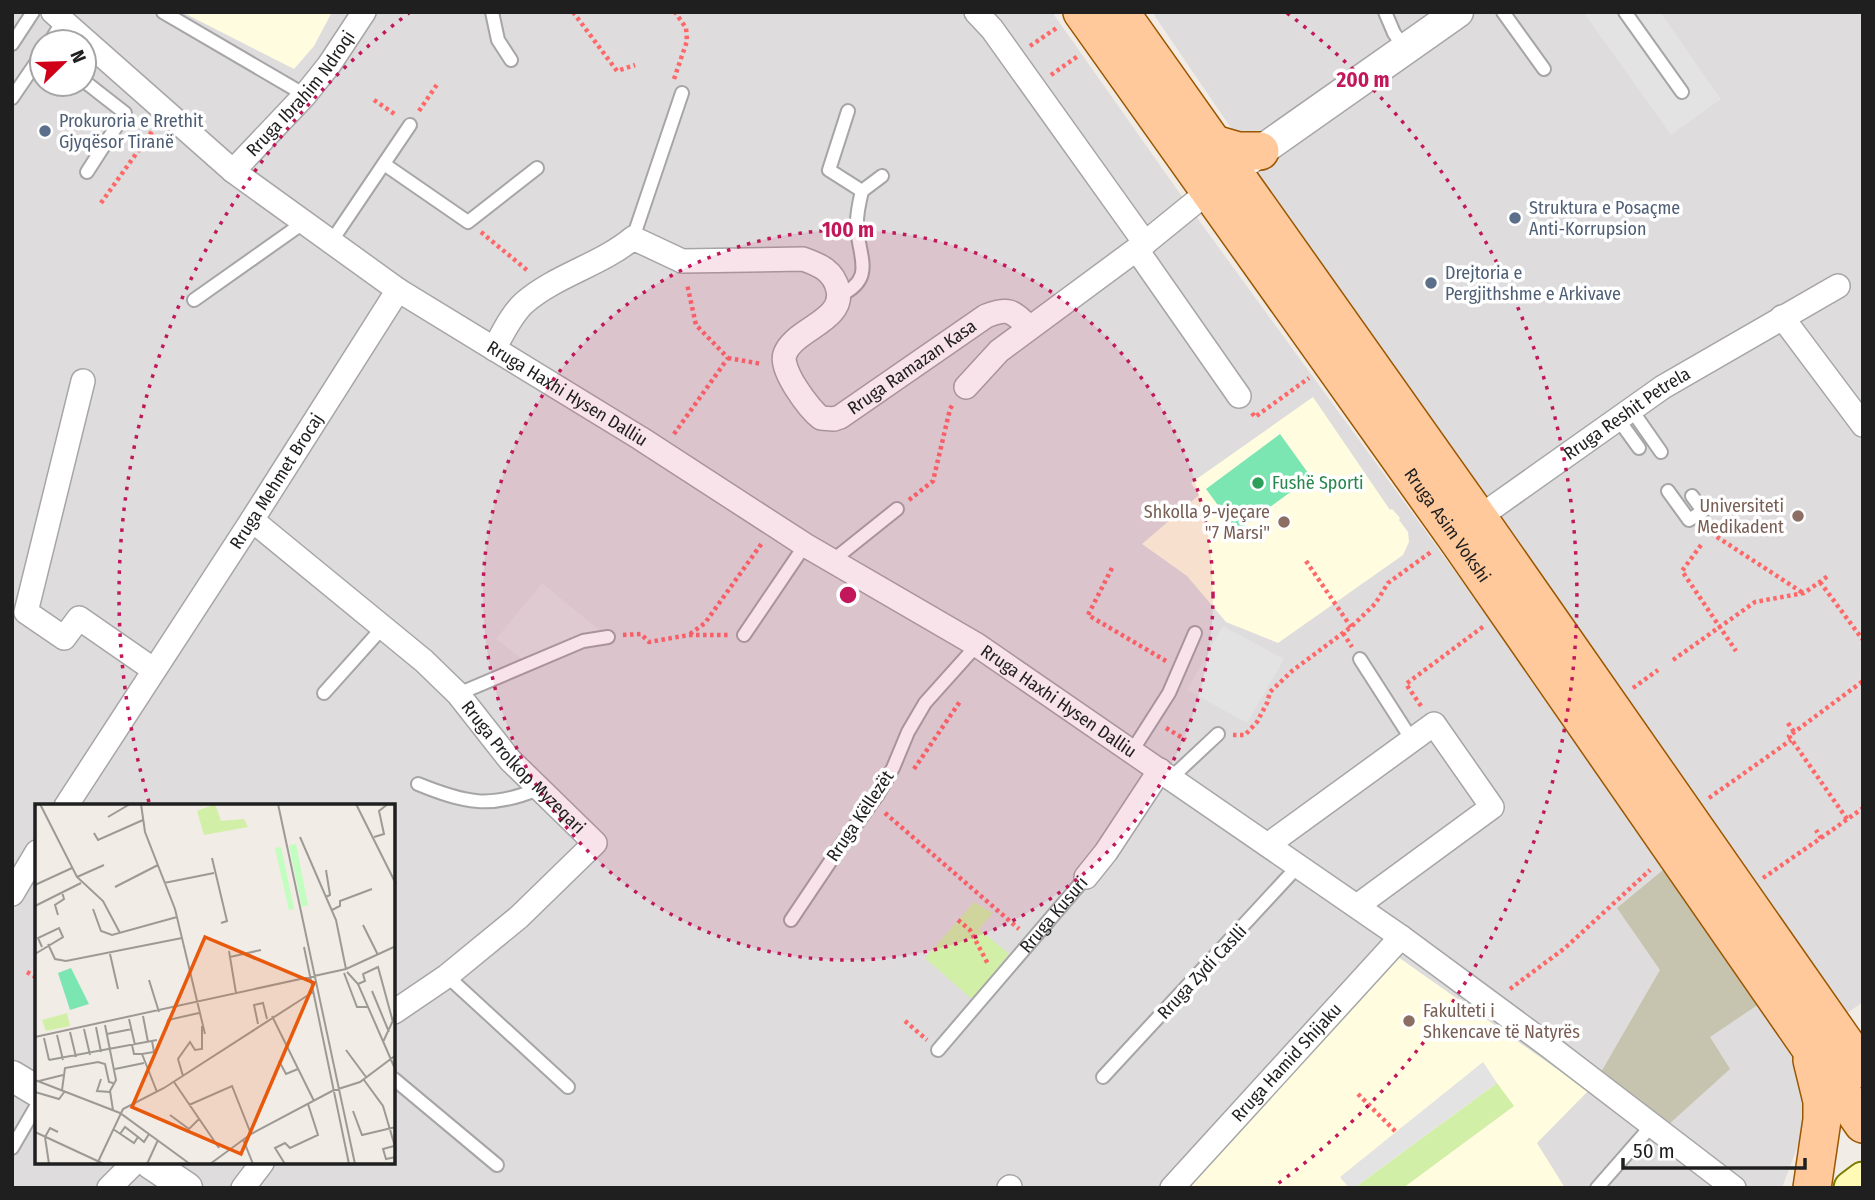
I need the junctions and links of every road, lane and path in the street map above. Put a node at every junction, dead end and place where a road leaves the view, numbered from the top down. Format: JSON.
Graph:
{"nodes":[{"id":1,"x":33,"y":12,"type":"edge"},
{"id":2,"x":163,"y":12,"type":"edge"},
{"id":3,"x":364,"y":12,"type":"edge"},
{"id":4,"x":492,"y":12,"type":"edge"},
{"id":5,"x":573,"y":12,"type":"edge"},
{"id":6,"x":675,"y":12,"type":"edge"},
{"id":7,"x":976,"y":12,"type":"edge"},
{"id":8,"x":1120,"y":12,"type":"edge"},
{"id":9,"x":1385,"y":12,"type":"edge"},
{"id":10,"x":1458,"y":12,"type":"edge"},
{"id":11,"x":1503,"y":12,"type":"edge"},
{"id":12,"x":1625,"y":12,"type":"edge"},
{"id":13,"x":1075,"y":16,"type":"edge"},
{"id":14,"x":58,"y":17,"type":"edge"},
{"id":15,"x":12,"y":44,"type":"edge"},
{"id":16,"x":1088,"y":49,"type":"dead end"},
{"id":17,"x":1405,"y":49,"type":"junction"},
{"id":18,"x":1012,"y":58,"type":"junction"},
{"id":19,"x":511,"y":60,"type":"dead end"},
{"id":20,"x":635,"y":65,"type":"dead end"},
{"id":21,"x":1544,"y":69,"type":"dead end"},
{"id":22,"x":28,"y":75,"type":"edge"},
{"id":23,"x":438,"y":83,"type":"dead end"},
{"id":24,"x":1033,"y":87,"type":"junction"},
{"id":25,"x":677,"y":89,"type":"joint"},
{"id":26,"x":98,"y":92,"type":"edge"},
{"id":27,"x":1682,"y":92,"type":"dead end"},
{"id":28,"x":305,"y":95,"type":"junction"},
{"id":29,"x":12,"y":98,"type":"edge"},
{"id":30,"x":374,"y":100,"type":"dead end"},
{"id":31,"x":848,"y":111,"type":"dead end"},
{"id":32,"x":166,"y":112,"type":"junction"},
{"id":33,"x":410,"y":125,"type":"junction"},
{"id":34,"x":384,"y":164,"type":"junction"},
{"id":35,"x":1229,"y":165,"type":"junction"},
{"id":36,"x":537,"y":168,"type":"dead end"},
{"id":37,"x":233,"y":171,"type":"junction"},
{"id":38,"x":87,"y":172,"type":"dead end"},
{"id":39,"x":882,"y":176,"type":"dead end"},
{"id":40,"x":862,"y":191,"type":"junction"},
{"id":41,"x":101,"y":203,"type":"dead end"},
{"id":42,"x":468,"y":222,"type":"junction"},
{"id":43,"x":303,"y":223,"type":"junction"},
{"id":44,"x":633,"y":238,"type":"junction"},
{"id":45,"x":331,"y":242,"type":"junction"},
{"id":46,"x":1141,"y":247,"type":"junction"},
{"id":47,"x":682,"y":261,"type":"junction"},
{"id":48,"x":1839,"y":286,"type":"dead end"},
{"id":49,"x":547,"y":288,"type":"junction"},
{"id":50,"x":398,"y":290,"type":"junction"},
{"id":51,"x":839,"y":296,"type":"junction"},
{"id":52,"x":194,"y":300,"type":"dead end"},
{"id":53,"x":1782,"y":317,"type":"junction"},
{"id":54,"x":1029,"y":327,"type":"junction"},
{"id":55,"x":494,"y":349,"type":"junction"},
{"id":56,"x":728,"y":358,"type":"junction"},
{"id":57,"x":784,"y":361,"type":"junction"},
{"id":58,"x":1307,"y":380,"type":"dead end"},
{"id":59,"x":83,"y":381,"type":"dead end"},
{"id":60,"x":966,"y":387,"type":"joint"},
{"id":61,"x":1239,"y":396,"type":"joint"},
{"id":62,"x":1625,"y":414,"type":"junction"},
{"id":63,"x":1863,"y":425,"type":"edge"},
{"id":64,"x":1639,"y":448,"type":"dead end"},
{"id":65,"x":661,"y":452,"type":"junction"},
{"id":66,"x":1661,"y":452,"type":"dead end"},
{"id":67,"x":1668,"y":491,"type":"dead end"},
{"id":68,"x":1692,"y":496,"type":"dead end"},
{"id":69,"x":897,"y":509,"type":"joint"},
{"id":70,"x":1696,"y":516,"type":"junction"},
{"id":71,"x":1478,"y":518,"type":"junction"},
{"id":72,"x":252,"y":520,"type":"junction"},
{"id":73,"x":775,"y":525,"type":"junction"},
{"id":74,"x":805,"y":545,"type":"junction"},
{"id":75,"x":1701,"y":545,"type":"dead end"},
{"id":76,"x":1421,"y":559,"type":"dead end"},
{"id":77,"x":832,"y":561,"type":"junction"},
{"id":78,"x":1306,"y":561,"type":"dead end"},
{"id":79,"x":1112,"y":568,"type":"dead end"},
{"id":80,"x":1828,"y":576,"type":"dead end"},
{"id":81,"x":1820,"y":582,"type":"junction"},
{"id":82,"x":1804,"y":593,"type":"junction"},
{"id":83,"x":384,"y":626,"type":"junction"},
{"id":84,"x":1351,"y":627,"type":"junction"},
{"id":85,"x":1719,"y":627,"type":"junction"},
{"id":86,"x":1479,"y":629,"type":"dead end"},
{"id":87,"x":1195,"y":634,"type":"dead end"},
{"id":88,"x":689,"y":635,"type":"junction"},
{"id":89,"x":744,"y":635,"type":"joint"},
{"id":90,"x":608,"y":637,"type":"joint"},
{"id":91,"x":1863,"y":640,"type":"edge"},
{"id":92,"x":977,"y":645,"type":"junction"},
{"id":93,"x":1736,"y":650,"type":"dead end"},
{"id":94,"x":1360,"y":659,"type":"dead end"},
{"id":95,"x":1674,"y":660,"type":"dead end"},
{"id":96,"x":1179,"y":669,"type":"junction"},
{"id":97,"x":154,"y":670,"type":"junction"},
{"id":98,"x":1658,"y":670,"type":"dead end"},
{"id":99,"x":1863,"y":681,"type":"edge"},
{"id":100,"x":1629,"y":691,"type":"dead end"},
{"id":101,"x":324,"y":693,"type":"dead end"},
{"id":102,"x":457,"y":694,"type":"junction"},
{"id":103,"x":961,"y":700,"type":"dead end"},
{"id":104,"x":1152,"y":720,"type":"junction"},
{"id":105,"x":1788,"y":723,"type":"dead end"},
{"id":106,"x":1434,"y":724,"type":"junction"},
{"id":107,"x":1794,"y":732,"type":"junction"},
{"id":108,"x":1218,"y":734,"type":"joint"},
{"id":109,"x":1412,"y":740,"type":"junction"},
{"id":110,"x":1791,"y":740,"type":"junction"},
{"id":111,"x":1202,"y":749,"type":"junction"},
{"id":112,"x":1132,"y":751,"type":"junction"},
{"id":113,"x":1165,"y":774,"type":"junction"},
{"id":114,"x":908,"y":778,"type":"dead end"},
{"id":115,"x":418,"y":784,"type":"dead end"},
{"id":116,"x":538,"y":789,"type":"junction"},
{"id":117,"x":1705,"y":801,"type":"dead end"},
{"id":118,"x":67,"y":804,"type":"edge"},
{"id":119,"x":1863,"y":808,"type":"edge"},
{"id":120,"x":884,"y":811,"type":"dead end"},
{"id":121,"x":1847,"y":820,"type":"junction"},
{"id":122,"x":1816,"y":830,"type":"dead end"},
{"id":123,"x":1821,"y":838,"type":"junction"},
{"id":124,"x":1269,"y":844,"type":"junction"},
{"id":125,"x":35,"y":855,"type":"edge"},
{"id":126,"x":1299,"y":864,"type":"junction"},
{"id":127,"x":1654,"y":866,"type":"dead end"},
{"id":128,"x":1086,"y":877,"type":"joint"},
{"id":129,"x":1760,"y":880,"type":"dead end"},
{"id":130,"x":12,"y":894,"type":"edge"},
{"id":131,"x":1357,"y":906,"type":"junction"},
{"id":132,"x":791,"y":920,"type":"dead end"},
{"id":133,"x":958,"y":920,"type":"dead end"},
{"id":134,"x":1401,"y":937,"type":"junction"},
{"id":135,"x":1033,"y":941,"type":"junction"},
{"id":136,"x":27,"y":972,"type":"dead end"},
{"id":137,"x":1003,"y":975,"type":"junction"},
{"id":138,"x":447,"y":976,"type":"junction"},
{"id":139,"x":35,"y":977,"type":"edge"},
{"id":140,"x":1491,"y":1003,"type":"junction"},
{"id":141,"x":396,"y":1012,"type":"edge"},
{"id":142,"x":905,"y":1021,"type":"dead end"},
{"id":143,"x":1819,"y":1033,"type":"junction"},
{"id":144,"x":938,"y":1050,"type":"joint"},
{"id":145,"x":1863,"y":1069,"type":"edge"},
{"id":146,"x":12,"y":1076,"type":"edge"},
{"id":147,"x":1103,"y":1077,"type":"dead end"},
{"id":148,"x":396,"y":1081,"type":"edge"},
{"id":149,"x":568,"y":1087,"type":"dead end"},
{"id":150,"x":35,"y":1090,"type":"edge"},
{"id":151,"x":1358,"y":1094,"type":"dead end"},
{"id":152,"x":35,"y":1108,"type":"edge"},
{"id":153,"x":1653,"y":1124,"type":"junction"},
{"id":154,"x":1863,"y":1124,"type":"edge"},
{"id":155,"x":1396,"y":1132,"type":"dead end"},
{"id":156,"x":12,"y":1148,"type":"edge"},
{"id":157,"x":132,"y":1165,"type":"edge"},
{"id":158,"x":153,"y":1165,"type":"edge"},
{"id":159,"x":260,"y":1165,"type":"edge"},
{"id":160,"x":497,"y":1165,"type":"dead end"},
{"id":161,"x":1863,"y":1179,"type":"edge"},
{"id":162,"x":109,"y":1188,"type":"edge"},
{"id":163,"x":187,"y":1188,"type":"edge"},
{"id":164,"x":243,"y":1188,"type":"edge"},
{"id":165,"x":1172,"y":1188,"type":"edge"},
{"id":166,"x":1597,"y":1188,"type":"edge"},
{"id":167,"x":1734,"y":1188,"type":"edge"},
{"id":168,"x":1812,"y":1188,"type":"edge"},
{"id":169,"x":1851,"y":1188,"type":"edge"}],
"edges":[{"from":1,"to":15,"type":"lane"},
{"from":2,"to":28,"type":"lane"},
{"from":3,"to":28,"type":"street","name":"Rruga Ibrahim Ndroqi"},
{"from":4,"to":19,"type":"lane"},
{"from":5,"to":20,"type":"path"},
{"from":6,"to":25,"type":"path"},
{"from":7,"to":18,"type":"street"},
{"from":8,"to":35,"type":"main road","name":"Rruga Asim Vokshi"},
{"from":9,"to":17,"type":"lane"},
{"from":10,"to":17,"type":"street"},
{"from":11,"to":21,"type":"lane"},
{"from":12,"to":27,"type":"lane"},
{"from":13,"to":18,"type":"path"},
{"from":13,"to":35,"type":"main road","name":"Rruga Asim Vokshi"},
{"from":14,"to":32,"type":"street","name":"Rruga Haxhi Hysen Dalliu"},
{"from":16,"to":24,"type":"path"},
{"from":17,"to":35,"type":"street"},
{"from":18,"to":24,"type":"street"},
{"from":22,"to":29,"type":"lane"},
{"from":23,"to":33,"type":"path"},
{"from":24,"to":46,"type":"street"},
{"from":25,"to":44,"type":"lane"},
{"from":26,"to":38,"type":"lane"},
{"from":28,"to":37,"type":"street","name":"Rruga Ibrahim Ndroqi"},
{"from":30,"to":33,"type":"path"},
{"from":31,"to":40,"type":"lane"},
{"from":32,"to":37,"type":"street","name":"Rruga Haxhi Hysen Dalliu"},
{"from":32,"to":41,"type":"path"},
{"from":33,"to":34,"type":"lane"},
{"from":34,"to":42,"type":"lane"},
{"from":34,"to":45,"type":"lane"},
{"from":35,"to":46,"type":"street"},
{"from":35,"to":71,"type":"main road","name":"Rruga Asim Vokshi"},
{"from":35,"to":143,"type":"main road","name":"Rruga Asim Vokshi"},
{"from":36,"to":42,"type":"lane"},
{"from":37,"to":43,"type":"street","name":"Rruga Haxhi Hysen Dalliu"},
{"from":39,"to":40,"type":"lane"},
{"from":40,"to":51,"type":"lane"},
{"from":42,"to":49,"type":"path"},
{"from":43,"to":45,"type":"street","name":"Rruga Haxhi Hysen Dalliu"},
{"from":43,"to":52,"type":"lane"},
{"from":44,"to":47,"type":"street"},
{"from":44,"to":49,"type":"street"},
{"from":45,"to":50,"type":"street","name":"Rruga Haxhi Hysen Dalliu"},
{"from":46,"to":54,"type":"street"},
{"from":46,"to":61,"type":"street"},
{"from":47,"to":51,"type":"street"},
{"from":47,"to":56,"type":"path"},
{"from":48,"to":53,"type":"street","name":"Rruga Reshit Petrela"},
{"from":49,"to":55,"type":"street"},
{"from":50,"to":55,"type":"street","name":"Rruga Haxhi Hysen Dalliu"},
{"from":50,"to":72,"type":"street","name":"Rruga Mehmet Brocaj"},
{"from":51,"to":57,"type":"street"},
{"from":53,"to":62,"type":"street","name":"Rruga Reshit Petrela"},
{"from":53,"to":63,"type":"street"},
{"from":54,"to":57,"type":"street","name":"Rruga Ramazan Kasa"},
{"from":54,"to":60,"type":"street"},
{"from":55,"to":65,"type":"street","name":"Rruga Haxhi Hysen Dalliu"},
{"from":56,"to":57,"type":"path"},
{"from":56,"to":65,"type":"path"},
{"from":58,"to":61,"type":"path"},
{"from":59,"to":97,"type":"street"},
{"from":60,"to":69,"type":"path"},
{"from":62,"to":64,"type":"lane"},
{"from":62,"to":66,"type":"lane"},
{"from":62,"to":71,"type":"street","name":"Rruga Reshit Petrela"},
{"from":65,"to":73,"type":"street","name":"Rruga Haxhi Hysen Dalliu"},
{"from":67,"to":70,"type":"lane"},
{"from":68,"to":70,"type":"lane"},
{"from":69,"to":77,"type":"lane"},
{"from":70,"to":82,"type":"path"},
{"from":71,"to":143,"type":"main road","name":"Rruga Asim Vokshi"},
{"from":72,"to":83,"type":"street","name":"Rruga Prolkop Myzeqari"},
{"from":72,"to":97,"type":"street","name":"Rruga Mehmet Brocaj"},
{"from":73,"to":74,"type":"street","name":"Rruga Haxhi Hysen Dalliu"},
{"from":73,"to":88,"type":"path"},
{"from":74,"to":77,"type":"street","name":"Rruga Haxhi Hysen Dalliu"},
{"from":74,"to":89,"type":"lane"},
{"from":75,"to":85,"type":"path"},
{"from":76,"to":84,"type":"path"},
{"from":77,"to":92,"type":"street","name":"Rruga Haxhi Hysen Dalliu"},
{"from":78,"to":84,"type":"path"},
{"from":79,"to":96,"type":"path"},
{"from":80,"to":81,"type":"path"},
{"from":81,"to":82,"type":"path"},
{"from":81,"to":91,"type":"path"},
{"from":82,"to":85,"type":"path"},
{"from":83,"to":101,"type":"lane"},
{"from":83,"to":102,"type":"street","name":"Rruga Prolkop Myzeqari"},
{"from":84,"to":108,"type":"path"},
{"from":85,"to":93,"type":"path"},
{"from":85,"to":95,"type":"path"},
{"from":86,"to":106,"type":"path"},
{"from":87,"to":96,"type":"lane"},
{"from":88,"to":89,"type":"path"},
{"from":88,"to":90,"type":"path"},
{"from":90,"to":102,"type":"lane"},
{"from":92,"to":112,"type":"street","name":"Rruga Haxhi Hysen Dalliu"},
{"from":92,"to":132,"type":"lane","name":"Rruga Këllezët"},
{"from":94,"to":109,"type":"lane"},
{"from":96,"to":104,"type":"lane"},
{"from":97,"to":118,"type":"street","name":"Rruga Mehmet Brocaj"},
{"from":98,"to":100,"type":"path"},
{"from":99,"to":107,"type":"path"},
{"from":102,"to":116,"type":"street","name":"Rruga Prolkop Myzeqari"},
{"from":103,"to":114,"type":"path"},
{"from":104,"to":111,"type":"path"},
{"from":104,"to":112,"type":"lane"},
{"from":105,"to":107,"type":"path"},
{"from":106,"to":109,"type":"street"},
{"from":106,"to":131,"type":"street"},
{"from":107,"to":110,"type":"path"},
{"from":108,"to":111,"type":"lane"},
{"from":109,"to":124,"type":"street"},
{"from":110,"to":117,"type":"path"},
{"from":110,"to":121,"type":"path"},
{"from":111,"to":113,"type":"lane"},
{"from":112,"to":113,"type":"street","name":"Rruga Haxhi Hysen Dalliu"},
{"from":113,"to":124,"type":"street","name":"Rruga Haxhi Hysen Dalliu"},
{"from":113,"to":128,"type":"street","name":"Rruga Kusuri"},
{"from":115,"to":116,"type":"lane"},
{"from":116,"to":138,"type":"street","name":"Rruga Prolkop Myzeqari"},
{"from":119,"to":121,"type":"path"},
{"from":120,"to":135,"type":"path"},
{"from":121,"to":123,"type":"path"},
{"from":122,"to":123,"type":"path"},
{"from":123,"to":129,"type":"path"},
{"from":124,"to":126,"type":"street","name":"Rruga Haxhi Hysen Dalliu"},
{"from":125,"to":130,"type":"street"},
{"from":126,"to":131,"type":"street","name":"Rruga Haxhi Hysen Dalliu"},
{"from":126,"to":147,"type":"lane","name":"Rruga Zydi Caslli"},
{"from":127,"to":140,"type":"path"},
{"from":128,"to":135,"type":"lane","name":"Rruga Kusuri"},
{"from":131,"to":134,"type":"street","name":"Rruga Haxhi Hysen Dalliu"},
{"from":133,"to":137,"type":"path"},
{"from":134,"to":140,"type":"street","name":"Rruga Haxhi Hysen Dalliu"},
{"from":134,"to":165,"type":"street","name":"Rruga Hamid Shijaku"},
{"from":135,"to":137,"type":"lane","name":"Rruga Kusuri"},
{"from":136,"to":139,"type":"path"},
{"from":137,"to":144,"type":"lane","name":"Rruga Kusuri"},
{"from":138,"to":141,"type":"street","name":"Rruga Prolkop Myzeqari"},
{"from":138,"to":149,"type":"lane"},
{"from":140,"to":153,"type":"street","name":"Rruga Haxhi Hysen Dalliu"},
{"from":142,"to":144,"type":"path"},
{"from":143,"to":145,"type":"main road"},
{"from":143,"to":154,"type":"main road"},
{"from":143,"to":168,"type":"main road"},
{"from":146,"to":150,"type":"street"},
{"from":148,"to":160,"type":"lane"},
{"from":151,"to":155,"type":"path"},
{"from":152,"to":156,"type":"lane"},
{"from":153,"to":166,"type":"lane"},
{"from":153,"to":167,"type":"street","name":"Rruga Haxhi Hysen Dalliu"},
{"from":157,"to":162,"type":"street"},
{"from":158,"to":163,"type":"street"},
{"from":159,"to":164,"type":"street"},
{"from":161,"to":169,"type":"main road"}]}
